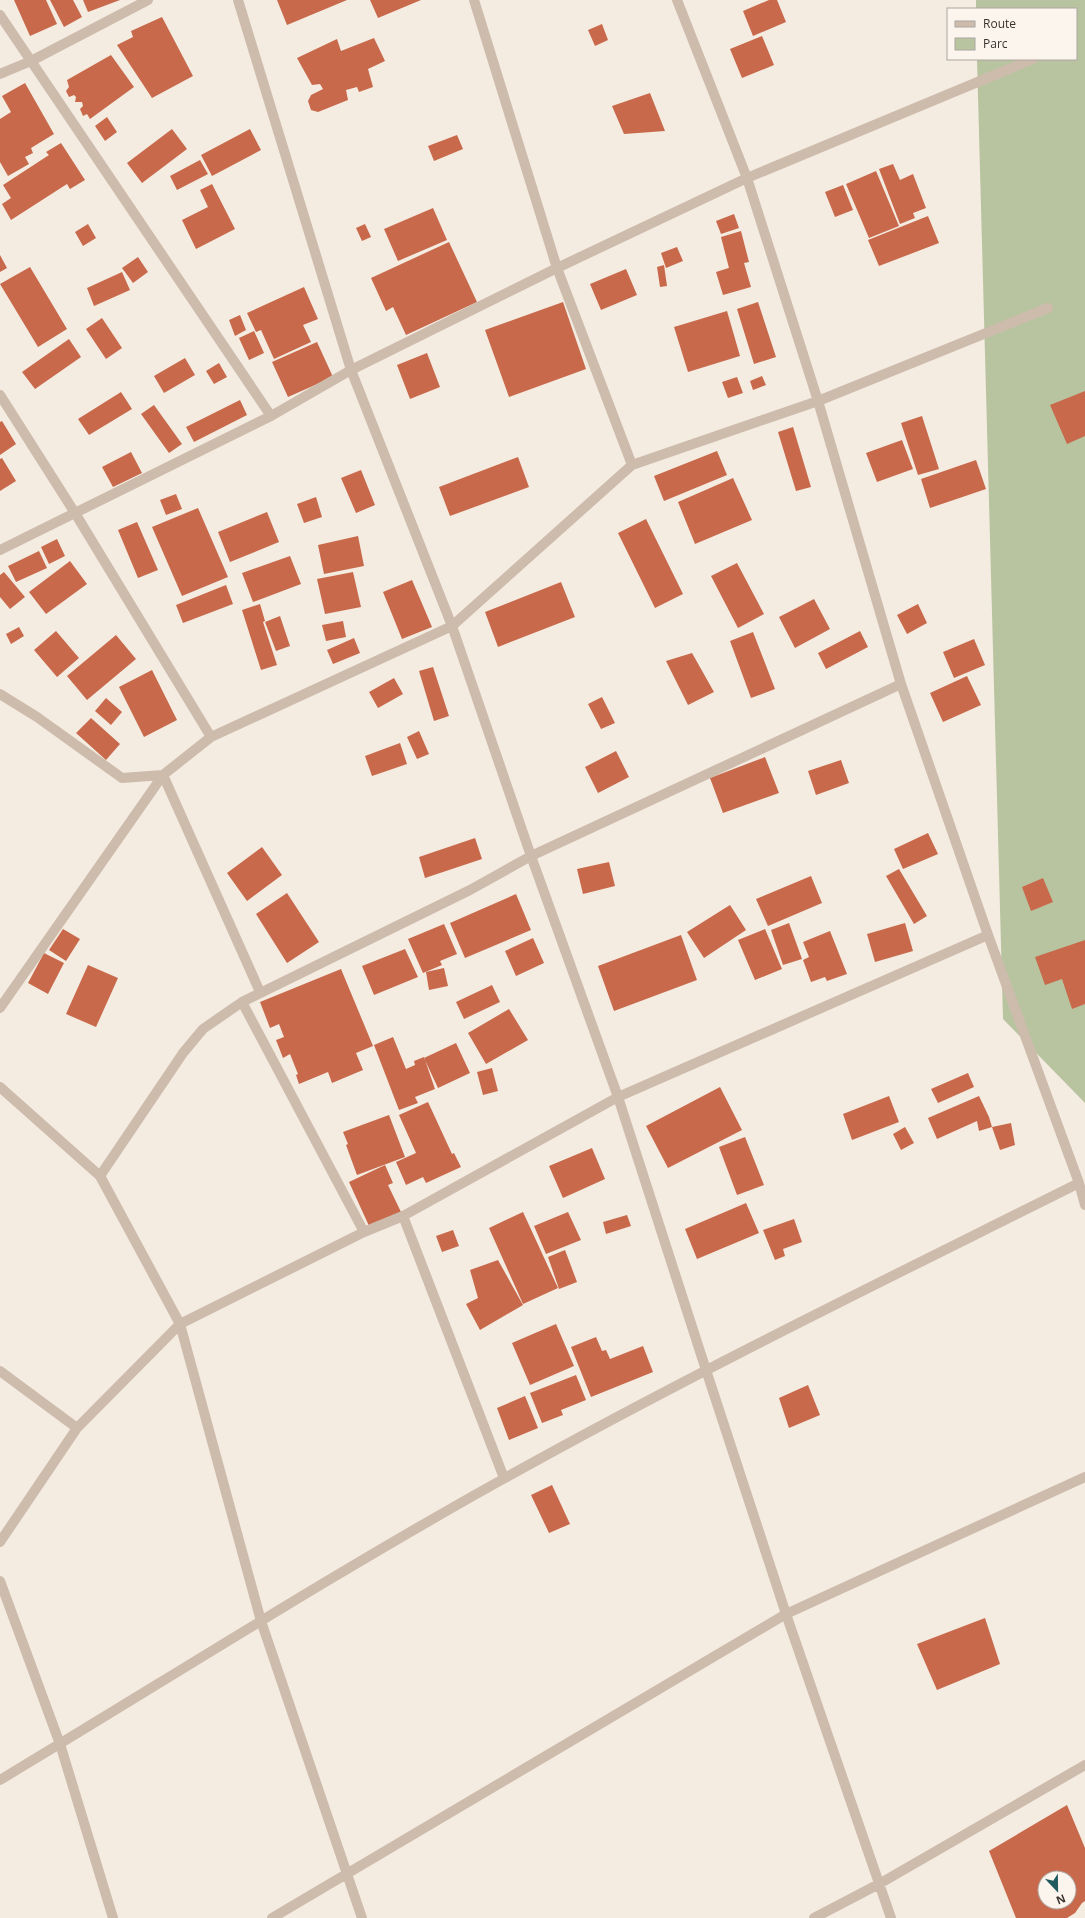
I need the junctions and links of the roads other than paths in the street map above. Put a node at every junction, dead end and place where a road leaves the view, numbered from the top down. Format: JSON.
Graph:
{"nodes":[{"id":1,"x":148,"y":0,"type":"edge"},
{"id":2,"x":238,"y":0,"type":"edge"},
{"id":3,"x":474,"y":0,"type":"edge"},
{"id":4,"x":677,"y":0,"type":"edge"},
{"id":5,"x":0,"y":15,"type":"edge"},
{"id":6,"x":1031,"y":60,"type":"edge"},
{"id":7,"x":31,"y":61,"type":"junction"},
{"id":8,"x":0,"y":74,"type":"edge"},
{"id":9,"x":747,"y":178,"type":"junction"},
{"id":10,"x":557,"y":268,"type":"junction"},
{"id":11,"x":1048,"y":308,"type":"dead end"},
{"id":12,"x":351,"y":370,"type":"junction"},
{"id":13,"x":0,"y":395,"type":"edge"},
{"id":14,"x":818,"y":401,"type":"junction"},
{"id":15,"x":271,"y":416,"type":"junction"},
{"id":16,"x":632,"y":465,"type":"junction"},
{"id":17,"x":75,"y":513,"type":"junction"},
{"id":18,"x":0,"y":550,"type":"edge"},
{"id":19,"x":452,"y":626,"type":"junction"},
{"id":20,"x":901,"y":684,"type":"junction"},
{"id":21,"x":0,"y":694,"type":"edge"},
{"id":22,"x":210,"y":737,"type":"junction"},
{"id":23,"x":163,"y":775,"type":"junction"},
{"id":24,"x":531,"y":856,"type":"junction"},
{"id":25,"x":988,"y":935,"type":"junction"},
{"id":26,"x":260,"y":992,"type":"junction"},
{"id":27,"x":242,"y":1002,"type":"junction"},
{"id":28,"x":0,"y":1008,"type":"edge"},
{"id":29,"x":0,"y":1086,"type":"edge"},
{"id":30,"x":618,"y":1097,"type":"junction"},
{"id":31,"x":100,"y":1176,"type":"junction"},
{"id":32,"x":1079,"y":1183,"type":"junction"},
{"id":33,"x":1085,"y":1205,"type":"edge"},
{"id":34,"x":403,"y":1216,"type":"junction"},
{"id":35,"x":364,"y":1232,"type":"junction"},
{"id":36,"x":180,"y":1324,"type":"junction"},
{"id":37,"x":706,"y":1370,"type":"junction"},
{"id":38,"x":0,"y":1371,"type":"edge"},
{"id":39,"x":77,"y":1428,"type":"junction"},
{"id":40,"x":504,"y":1478,"type":"junction"},
{"id":41,"x":1085,"y":1478,"type":"edge"},
{"id":42,"x":0,"y":1542,"type":"edge"},
{"id":43,"x":0,"y":1581,"type":"edge"},
{"id":44,"x":786,"y":1614,"type":"junction"},
{"id":45,"x":261,"y":1621,"type":"junction"},
{"id":46,"x":60,"y":1744,"type":"junction"},
{"id":47,"x":1085,"y":1765,"type":"edge"},
{"id":48,"x":0,"y":1780,"type":"edge"},
{"id":49,"x":346,"y":1873,"type":"junction"},
{"id":50,"x":879,"y":1884,"type":"junction"},
{"id":51,"x":113,"y":1918,"type":"edge"},
{"id":52,"x":272,"y":1918,"type":"edge"},
{"id":53,"x":362,"y":1918,"type":"edge"},
{"id":54,"x":814,"y":1918,"type":"edge"},
{"id":55,"x":891,"y":1918,"type":"edge"}],
"edges":[{"from":1,"to":7,"type":"street"},
{"from":2,"to":12,"type":"street"},
{"from":3,"to":10,"type":"street"},
{"from":4,"to":9,"type":"street"},
{"from":5,"to":7,"type":"street"},
{"from":6,"to":9,"type":"street"},
{"from":7,"to":8,"type":"street"},
{"from":7,"to":15,"type":"street"},
{"from":9,"to":10,"type":"street"},
{"from":9,"to":14,"type":"street"},
{"from":10,"to":12,"type":"street"},
{"from":10,"to":16,"type":"street"},
{"from":11,"to":14,"type":"street"},
{"from":12,"to":15,"type":"street"},
{"from":12,"to":19,"type":"street"},
{"from":13,"to":17,"type":"street"},
{"from":14,"to":16,"type":"street"},
{"from":14,"to":20,"type":"street"},
{"from":15,"to":17,"type":"street"},
{"from":16,"to":19,"type":"street"},
{"from":17,"to":18,"type":"street"},
{"from":17,"to":22,"type":"street"},
{"from":19,"to":22,"type":"street"},
{"from":19,"to":24,"type":"street"},
{"from":20,"to":24,"type":"street"},
{"from":20,"to":25,"type":"street"},
{"from":21,"to":23,"type":"street"},
{"from":22,"to":23,"type":"street"},
{"from":23,"to":26,"type":"street"},
{"from":23,"to":28,"type":"street"},
{"from":24,"to":26,"type":"street"},
{"from":24,"to":30,"type":"street"},
{"from":25,"to":30,"type":"street"},
{"from":25,"to":32,"type":"street"},
{"from":26,"to":27,"type":"street"},
{"from":27,"to":31,"type":"street"},
{"from":27,"to":35,"type":"street"},
{"from":29,"to":31,"type":"street"},
{"from":30,"to":34,"type":"street"},
{"from":30,"to":37,"type":"street"},
{"from":31,"to":36,"type":"street"},
{"from":32,"to":33,"type":"street"},
{"from":32,"to":37,"type":"street"},
{"from":34,"to":35,"type":"street"},
{"from":34,"to":40,"type":"street"},
{"from":35,"to":36,"type":"street"},
{"from":36,"to":39,"type":"street"},
{"from":36,"to":45,"type":"street"},
{"from":37,"to":40,"type":"street"},
{"from":37,"to":44,"type":"street"},
{"from":38,"to":39,"type":"street"},
{"from":39,"to":42,"type":"street"},
{"from":40,"to":45,"type":"street"},
{"from":41,"to":44,"type":"street"},
{"from":43,"to":46,"type":"street"},
{"from":44,"to":49,"type":"street"},
{"from":44,"to":50,"type":"street"},
{"from":45,"to":46,"type":"street"},
{"from":45,"to":49,"type":"street"},
{"from":46,"to":48,"type":"street"},
{"from":46,"to":51,"type":"street"},
{"from":47,"to":50,"type":"street"},
{"from":49,"to":52,"type":"street"},
{"from":49,"to":53,"type":"street"},
{"from":50,"to":54,"type":"street"},
{"from":50,"to":55,"type":"street"}]}
